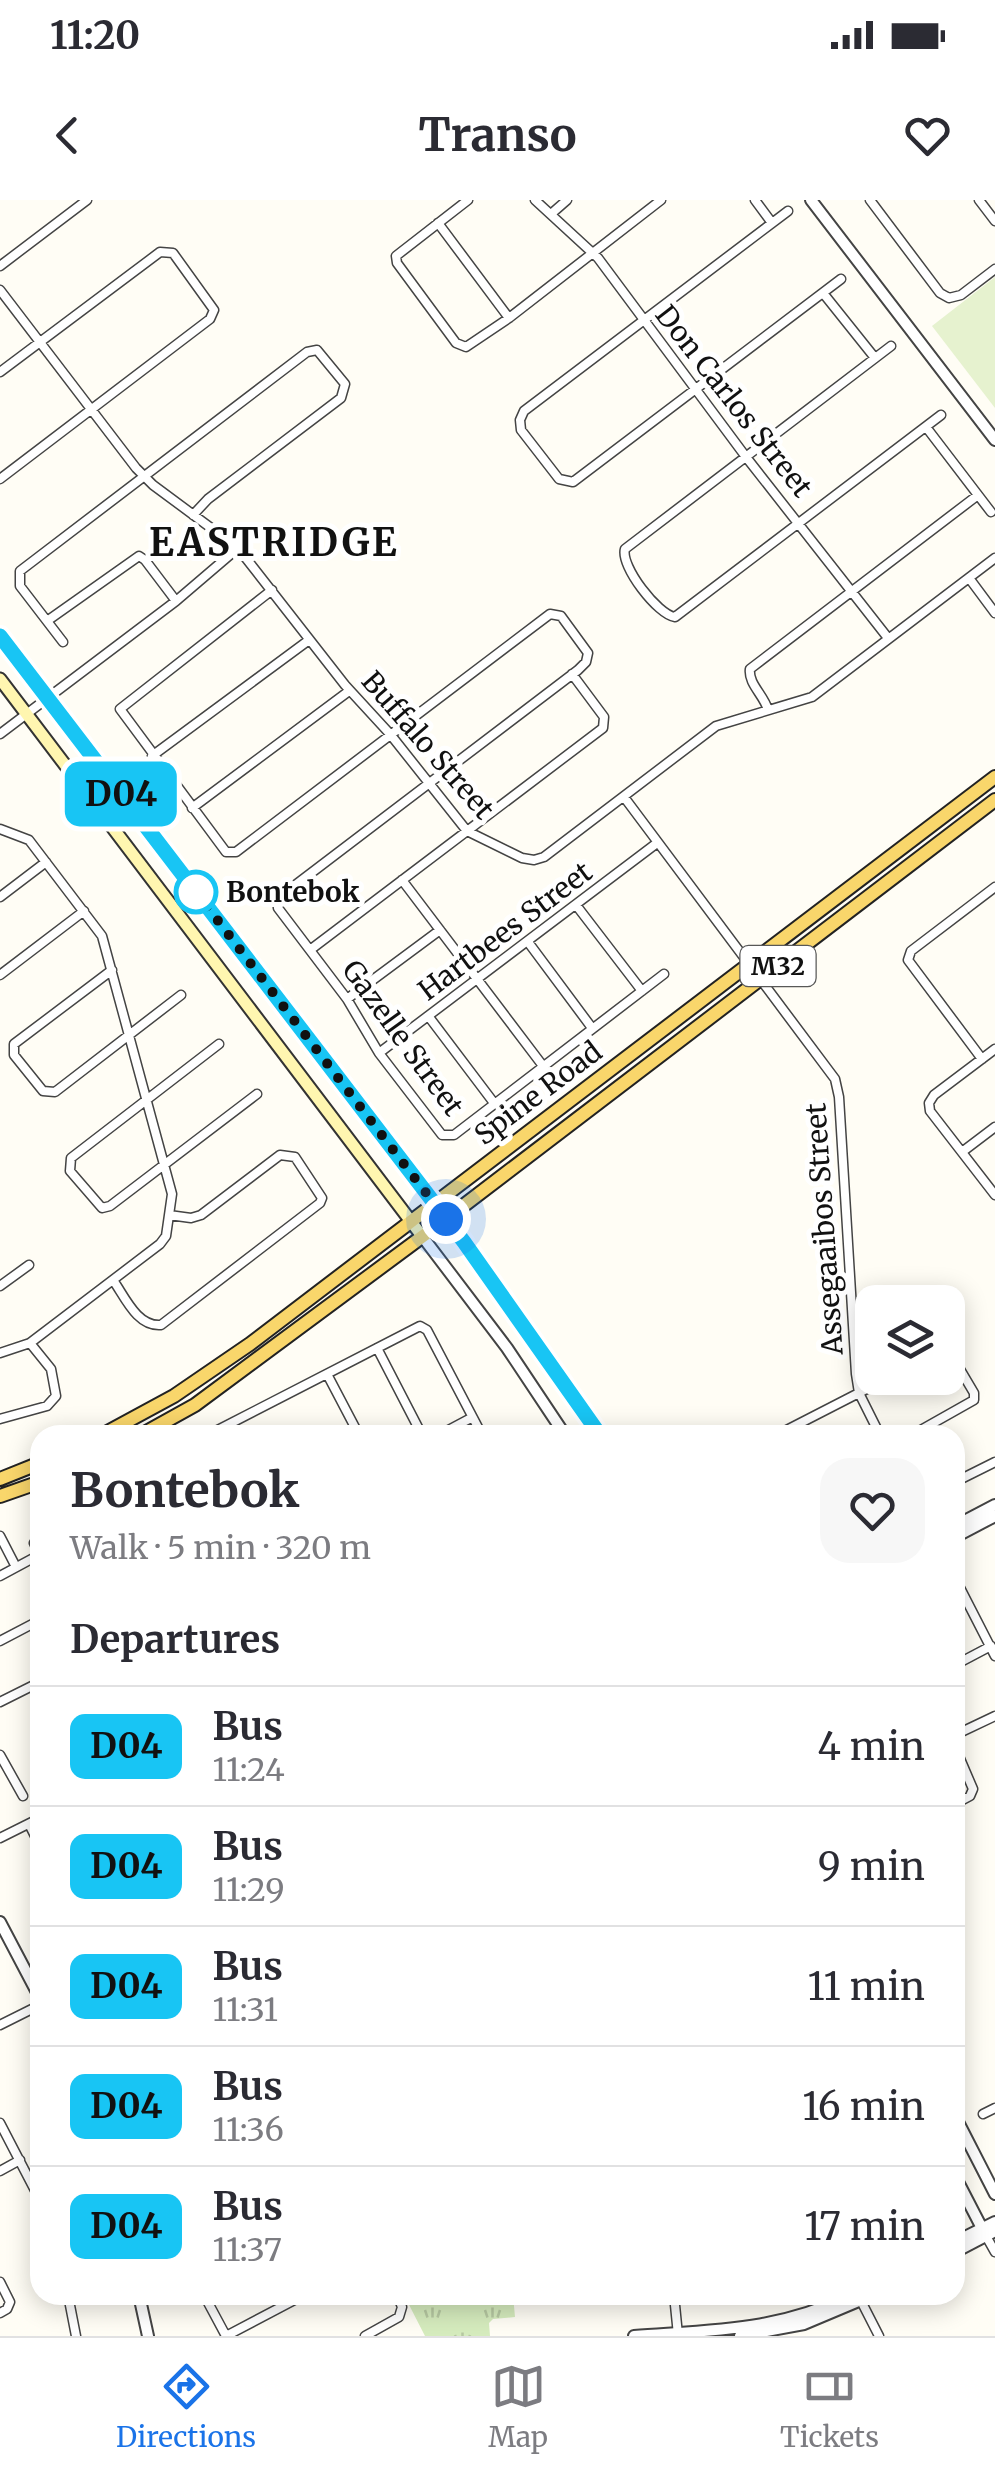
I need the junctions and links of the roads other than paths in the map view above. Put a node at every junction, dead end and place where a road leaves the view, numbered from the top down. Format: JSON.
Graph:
{"nodes":[{"id":1,"x":87,"y":200,"type":"edge"},
{"id":2,"x":468,"y":200,"type":"edge"},
{"id":3,"x":535,"y":200,"type":"edge"},
{"id":4,"x":567,"y":200,"type":"edge"},
{"id":5,"x":661,"y":200,"type":"edge"},
{"id":6,"x":755,"y":200,"type":"edge"},
{"id":7,"x":811,"y":200,"type":"edge"},
{"id":8,"x":870,"y":200,"type":"edge"},
{"id":9,"x":979,"y":200,"type":"edge"},
{"id":10,"x":788,"y":211,"type":"dead end"},
{"id":11,"x":551,"y":214,"type":"junction"},
{"id":12,"x":995,"y":221,"type":"edge"},
{"id":13,"x":438,"y":223,"type":"junction"},
{"id":14,"x":772,"y":223,"type":"junction"},
{"id":15,"x":593,"y":251,"type":"junction"},
{"id":16,"x":0,"y":266,"type":"edge"},
{"id":17,"x":995,"y":268,"type":"edge"},
{"id":18,"x":841,"y":279,"type":"dead end"},
{"id":19,"x":0,"y":290,"type":"edge"},
{"id":20,"x":823,"y":292,"type":"junction"},
{"id":21,"x":509,"y":318,"type":"junction"},
{"id":22,"x":643,"y":321,"type":"junction"},
{"id":23,"x":40,"y":342,"type":"junction"},
{"id":24,"x":891,"y":346,"type":"dead end"},
{"id":25,"x":875,"y":358,"type":"junction"},
{"id":26,"x":0,"y":372,"type":"edge"},
{"id":27,"x":695,"y":389,"type":"junction"},
{"id":28,"x":92,"y":410,"type":"junction"},
{"id":29,"x":941,"y":415,"type":"dead end"},
{"id":30,"x":926,"y":426,"type":"junction"},
{"id":31,"x":995,"y":440,"type":"edge"},
{"id":32,"x":746,"y":457,"type":"junction"},
{"id":33,"x":144,"y":476,"type":"junction"},
{"id":34,"x":0,"y":479,"type":"edge"},
{"id":35,"x":978,"y":495,"type":"junction"},
{"id":36,"x":991,"y":512,"type":"dead end"},
{"id":37,"x":193,"y":515,"type":"junction"},
{"id":38,"x":800,"y":523,"type":"junction"},
{"id":39,"x":238,"y":548,"type":"junction"},
{"id":40,"x":995,"y":558,"type":"edge"},
{"id":41,"x":969,"y":578,"type":"junction"},
{"id":42,"x":272,"y":590,"type":"junction"},
{"id":43,"x":850,"y":592,"type":"junction"},
{"id":44,"x":176,"y":600,"type":"junction"},
{"id":45,"x":995,"y":613,"type":"edge"},
{"id":46,"x":47,"y":621,"type":"junction"},
{"id":47,"x":0,"y":636,"type":"edge"},
{"id":48,"x":888,"y":638,"type":"junction"},
{"id":49,"x":309,"y":640,"type":"junction"},
{"id":50,"x":63,"y":642,"type":"dead end"},
{"id":51,"x":572,"y":674,"type":"junction"},
{"id":52,"x":0,"y":679,"type":"edge"},
{"id":53,"x":349,"y":690,"type":"junction"},
{"id":54,"x":48,"y":699,"type":"junction"},
{"id":55,"x":768,"y":710,"type":"junction"},
{"id":56,"x":27,"y":715,"type":"junction"},
{"id":57,"x":0,"y":734,"type":"edge"},
{"id":58,"x":390,"y":734,"type":"junction"},
{"id":59,"x":152,"y":756,"type":"junction"},
{"id":60,"x":995,"y":777,"type":"edge"},
{"id":61,"x":428,"y":783,"type":"junction"},
{"id":62,"x":624,"y":797,"type":"junction"},
{"id":63,"x":995,"y":800,"type":"edge"},
{"id":64,"x":192,"y":808,"type":"junction"},
{"id":65,"x":0,"y":828,"type":"edge"},
{"id":66,"x":467,"y":830,"type":"junction"},
{"id":67,"x":657,"y":843,"type":"junction"},
{"id":68,"x":46,"y":862,"type":"junction"},
{"id":69,"x":402,"y":880,"type":"junction"},
{"id":70,"x":995,"y":886,"type":"edge"},
{"id":71,"x":0,"y":897,"type":"edge"},
{"id":72,"x":576,"y":905,"type":"junction"},
{"id":73,"x":84,"y":911,"type":"junction"},
{"id":74,"x":440,"y":930,"type":"junction"},
{"id":75,"x":528,"y":942,"type":"junction"},
{"id":76,"x":310,"y":950,"type":"junction"},
{"id":77,"x":749,"y":964,"type":"junction"},
{"id":78,"x":112,"y":970,"type":"junction"},
{"id":79,"x":664,"y":974,"type":"dead end"},
{"id":80,"x":0,"y":976,"type":"edge"},
{"id":81,"x":760,"y":979,"type":"junction"},
{"id":82,"x":478,"y":980,"type":"junction"},
{"id":83,"x":642,"y":991,"type":"junction"},
{"id":84,"x":182,"y":995,"type":"dead end"},
{"id":85,"x":347,"y":998,"type":"junction"},
{"id":86,"x":429,"y":1017,"type":"junction"},
{"id":87,"x":592,"y":1028,"type":"junction"},
{"id":88,"x":130,"y":1034,"type":"junction"},
{"id":89,"x":219,"y":1044,"type":"dead end"},
{"id":90,"x":995,"y":1049,"type":"edge"},
{"id":91,"x":379,"y":1053,"type":"junction"},
{"id":92,"x":982,"y":1059,"type":"junction"},
{"id":93,"x":543,"y":1066,"type":"junction"},
{"id":94,"x":257,"y":1094,"type":"dead end"},
{"id":95,"x":148,"y":1102,"type":"junction"},
{"id":96,"x":494,"y":1103,"type":"junction"},
{"id":97,"x":995,"y":1127,"type":"edge"},
{"id":98,"x":962,"y":1152,"type":"junction"},
{"id":99,"x":165,"y":1165,"type":"junction"},
{"id":100,"x":995,"y":1196,"type":"edge"},
{"id":101,"x":434,"y":1204,"type":"junction"},
{"id":102,"x":169,"y":1215,"type":"junction"},
{"id":103,"x":446,"y":1219,"type":"junction"},
{"id":104,"x":411,"y":1222,"type":"junction"},
{"id":105,"x":422,"y":1236,"type":"junction"},
{"id":106,"x":28,"y":1266,"type":"dead end"},
{"id":107,"x":113,"y":1280,"type":"junction"},
{"id":108,"x":0,"y":1286,"type":"edge"},
{"id":109,"x":855,"y":1337,"type":"edge"},
{"id":110,"x":30,"y":1343,"type":"junction"},
{"id":111,"x":377,"y":1348,"type":"junction"},
{"id":112,"x":0,"y":1353,"type":"edge"},
{"id":113,"x":327,"y":1374,"type":"junction"},
{"id":114,"x":965,"y":1378,"type":"edge"},
{"id":115,"x":855,"y":1395,"type":"edge"},
{"id":116,"x":860,"y":1395,"type":"edge"},
{"id":117,"x":471,"y":1418,"type":"junction"},
{"id":118,"x":0,"y":1419,"type":"edge"},
{"id":119,"x":120,"y":1425,"type":"edge"},
{"id":120,"x":158,"y":1425,"type":"edge"},
{"id":121,"x":228,"y":1425,"type":"edge"},
{"id":122,"x":353,"y":1425,"type":"edge"},
{"id":123,"x":417,"y":1425,"type":"edge"},
{"id":124,"x":458,"y":1425,"type":"edge"},
{"id":125,"x":476,"y":1425,"type":"edge"},
{"id":126,"x":558,"y":1425,"type":"edge"},
{"id":127,"x":593,"y":1425,"type":"edge"},
{"id":128,"x":797,"y":1425,"type":"edge"},
{"id":129,"x":875,"y":1425,"type":"edge"},
{"id":130,"x":936,"y":1425,"type":"edge"},
{"id":131,"x":995,"y":1462,"type":"edge"},
{"id":132,"x":30,"y":1468,"type":"edge"},
{"id":133,"x":965,"y":1477,"type":"edge"},
{"id":134,"x":0,"y":1479,"type":"edge"},
{"id":135,"x":30,"y":1486,"type":"edge"},
{"id":136,"x":0,"y":1496,"type":"edge"},
{"id":137,"x":995,"y":1505,"type":"edge"},
{"id":138,"x":995,"y":1516,"type":"edge"},
{"id":139,"x":965,"y":1521,"type":"edge"},
{"id":140,"x":965,"y":1532,"type":"edge"},
{"id":141,"x":0,"y":1536,"type":"edge"},
{"id":142,"x":30,"y":1561,"type":"edge"},
{"id":143,"x":16,"y":1567,"type":"junction"},
{"id":144,"x":0,"y":1576,"type":"edge"},
{"id":145,"x":965,"y":1605,"type":"edge"},
{"id":146,"x":30,"y":1625,"type":"edge"},
{"id":147,"x":0,"y":1641,"type":"edge"},
{"id":148,"x":990,"y":1646,"type":"junction"},
{"id":149,"x":995,"y":1656,"type":"edge"},
{"id":150,"x":965,"y":1660,"type":"edge"},
{"id":151,"x":30,"y":1687,"type":"edge"},
{"id":152,"x":0,"y":1702,"type":"edge"},
{"id":153,"x":995,"y":1716,"type":"edge"},
{"id":154,"x":965,"y":1731,"type":"edge"},
{"id":155,"x":0,"y":1754,"type":"edge"},
{"id":156,"x":965,"y":1769,"type":"edge"},
{"id":157,"x":23,"y":1796,"type":"dead end"},
{"id":158,"x":965,"y":1799,"type":"edge"},
{"id":159,"x":28,"y":1824,"type":"joint"},
{"id":160,"x":30,"y":1828,"type":"edge"},
{"id":161,"x":0,"y":1838,"type":"edge"},
{"id":162,"x":0,"y":1922,"type":"edge"},
{"id":163,"x":30,"y":1982,"type":"edge"},
{"id":164,"x":30,"y":2008,"type":"edge"},
{"id":165,"x":0,"y":2025,"type":"edge"},
{"id":166,"x":995,"y":2108,"type":"edge"},
{"id":167,"x":983,"y":2114,"type":"dead end"},
{"id":168,"x":0,"y":2123,"type":"edge"},
{"id":169,"x":965,"y":2136,"type":"edge"},
{"id":170,"x":20,"y":2160,"type":"junction"},
{"id":171,"x":0,"y":2170,"type":"edge"},
{"id":172,"x":30,"y":2180,"type":"edge"},
{"id":173,"x":965,"y":2193,"type":"edge"},
{"id":174,"x":995,"y":2194,"type":"edge"},
{"id":175,"x":995,"y":2222,"type":"edge"},
{"id":176,"x":988,"y":2232,"type":"edge"},
{"id":177,"x":965,"y":2246,"type":"edge"},
{"id":178,"x":995,"y":2252,"type":"edge"},
{"id":179,"x":0,"y":2282,"type":"edge"},
{"id":180,"x":70,"y":2305,"type":"edge"},
{"id":181,"x":140,"y":2305,"type":"edge"},
{"id":182,"x":209,"y":2305,"type":"edge"},
{"id":183,"x":285,"y":2305,"type":"edge"},
{"id":184,"x":402,"y":2305,"type":"edge"},
{"id":185,"x":675,"y":2305,"type":"edge"},
{"id":186,"x":833,"y":2305,"type":"edge"},
{"id":187,"x":841,"y":2305,"type":"edge"},
{"id":188,"x":862,"y":2305,"type":"edge"},
{"id":189,"x":0,"y":2313,"type":"edge"},
{"id":190,"x":677,"y":2334,"type":"edge"},
{"id":191,"x":76,"y":2336,"type":"edge"},
{"id":192,"x":148,"y":2336,"type":"edge"},
{"id":193,"x":226,"y":2336,"type":"edge"},
{"id":194,"x":365,"y":2336,"type":"edge"},
{"id":195,"x":634,"y":2336,"type":"edge"},
{"id":196,"x":740,"y":2336,"type":"edge"},
{"id":197,"x":879,"y":2336,"type":"edge"}],
"edges":[{"from":1,"to":16,"type":"street"},
{"from":2,"to":13,"type":"street"},
{"from":3,"to":11,"type":"street","name":"Don Carlos Street"},
{"from":4,"to":11,"type":"street"},
{"from":5,"to":15,"type":"street"},
{"from":6,"to":14,"type":"street"},
{"from":7,"to":31,"type":"street"},
{"from":8,"to":17,"type":"street"},
{"from":9,"to":12,"type":"street"},
{"from":10,"to":14,"type":"street"},
{"from":11,"to":15,"type":"street","name":"Don Carlos Street"},
{"from":13,"to":21,"type":"street"},
{"from":13,"to":21,"type":"street"},
{"from":14,"to":22,"type":"street"},
{"from":15,"to":21,"type":"street"},
{"from":15,"to":22,"type":"street","name":"Don Carlos Street"},
{"from":18,"to":20,"type":"street"},
{"from":19,"to":23,"type":"street","name":"Buffalo Street"},
{"from":20,"to":25,"type":"street"},
{"from":20,"to":27,"type":"street"},
{"from":22,"to":27,"type":"street","name":"Don Carlos Street"},
{"from":22,"to":27,"type":"street"},
{"from":23,"to":26,"type":"street"},
{"from":23,"to":28,"type":"street","name":"Buffalo Street"},
{"from":23,"to":28,"type":"street"},
{"from":24,"to":25,"type":"street"},
{"from":25,"to":32,"type":"street"},
{"from":27,"to":32,"type":"street","name":"Don Carlos Street"},
{"from":28,"to":33,"type":"street","name":"Buffalo Street"},
{"from":28,"to":34,"type":"street"},
{"from":29,"to":30,"type":"street"},
{"from":30,"to":35,"type":"street"},
{"from":30,"to":38,"type":"street"},
{"from":32,"to":38,"type":"street","name":"Don Carlos Street"},
{"from":32,"to":38,"type":"street"},
{"from":33,"to":37,"type":"street","name":"Buffalo Street"},
{"from":33,"to":37,"type":"street"},
{"from":33,"to":46,"type":"street"},
{"from":35,"to":36,"type":"street"},
{"from":35,"to":43,"type":"street"},
{"from":37,"to":39,"type":"street","name":"Buffalo Street"},
{"from":38,"to":43,"type":"street","name":"Don Carlos Street"},
{"from":39,"to":42,"type":"street","name":"Buffalo Street"},
{"from":39,"to":44,"type":"street"},
{"from":40,"to":41,"type":"street"},
{"from":41,"to":45,"type":"street"},
{"from":41,"to":48,"type":"street"},
{"from":42,"to":49,"type":"street","name":"Buffalo Street"},
{"from":42,"to":59,"type":"street"},
{"from":43,"to":48,"type":"street","name":"Don Carlos Street"},
{"from":43,"to":55,"type":"street"},
{"from":44,"to":46,"type":"street"},
{"from":44,"to":54,"type":"street"},
{"from":46,"to":50,"type":"street"},
{"from":47,"to":54,"type":"main road"},
{"from":48,"to":55,"type":"street"},
{"from":49,"to":53,"type":"street","name":"Buffalo Street"},
{"from":49,"to":59,"type":"street"},
{"from":51,"to":58,"type":"street"},
{"from":51,"to":61,"type":"street"},
{"from":51,"to":66,"type":"street"},
{"from":52,"to":56,"type":"main road"},
{"from":53,"to":58,"type":"street","name":"Buffalo Street"},
{"from":53,"to":64,"type":"street"},
{"from":54,"to":56,"type":"street"},
{"from":54,"to":101,"type":"main road"},
{"from":55,"to":62,"type":"street"},
{"from":56,"to":57,"type":"street"},
{"from":56,"to":104,"type":"main road"},
{"from":58,"to":61,"type":"street","name":"Buffalo Street"},
{"from":58,"to":64,"type":"street"},
{"from":59,"to":64,"type":"street"},
{"from":60,"to":77,"type":"main road","name":"Spine Road","number":"M32"},
{"from":61,"to":66,"type":"street","name":"Buffalo Street"},
{"from":61,"to":76,"type":"street","name":"Gazelle Street"},
{"from":62,"to":66,"type":"street","name":"Buffalo Street"},
{"from":62,"to":67,"type":"street","name":"Assegaaibos Street"},
{"from":63,"to":81,"type":"main road","name":"Spine Road","number":"M32"},
{"from":65,"to":68,"type":"street"},
{"from":66,"to":69,"type":"street"},
{"from":67,"to":72,"type":"street","name":"Hartbees Street"},
{"from":67,"to":77,"type":"street","name":"Assegaaibos Street"},
{"from":68,"to":71,"type":"street"},
{"from":68,"to":73,"type":"street"},
{"from":69,"to":74,"type":"street"},
{"from":69,"to":76,"type":"street"},
{"from":70,"to":92,"type":"street"},
{"from":72,"to":75,"type":"street","name":"Hartbees Street"},
{"from":72,"to":83,"type":"street"},
{"from":73,"to":78,"type":"street"},
{"from":73,"to":80,"type":"street"},
{"from":74,"to":82,"type":"street"},
{"from":74,"to":85,"type":"street"},
{"from":75,"to":82,"type":"street","name":"Hartbees Street"},
{"from":75,"to":87,"type":"street"},
{"from":76,"to":85,"type":"street","name":"Gazelle Street"},
{"from":77,"to":81,"type":"street","name":"Assegaaibos Street"},
{"from":77,"to":101,"type":"main road","name":"Spine Road","number":"M32"},
{"from":78,"to":88,"type":"street"},
{"from":78,"to":88,"type":"street"},
{"from":79,"to":83,"type":"street","name":"Gazelle Street"},
{"from":81,"to":103,"type":"main road","name":"Spine Road","number":"M32"},
{"from":81,"to":109,"type":"street","name":"Assegaaibos Street"},
{"from":82,"to":86,"type":"street","name":"Hartbees Street"},
{"from":82,"to":93,"type":"street"},
{"from":83,"to":87,"type":"street","name":"Gazelle Street"},
{"from":84,"to":88,"type":"street"},
{"from":85,"to":91,"type":"street","name":"Gazelle Street"},
{"from":86,"to":91,"type":"street","name":"Hartbees Street"},
{"from":86,"to":96,"type":"street"},
{"from":87,"to":93,"type":"street","name":"Gazelle Street"},
{"from":88,"to":95,"type":"street"},
{"from":89,"to":95,"type":"street"},
{"from":90,"to":92,"type":"street"},
{"from":91,"to":96,"type":"street","name":"Gazelle Street"},
{"from":92,"to":98,"type":"street"},
{"from":93,"to":96,"type":"street","name":"Gazelle Street"},
{"from":94,"to":99,"type":"street"},
{"from":95,"to":99,"type":"street"},
{"from":95,"to":99,"type":"street"},
{"from":97,"to":98,"type":"street"},
{"from":98,"to":100,"type":"street"},
{"from":99,"to":102,"type":"street"},
{"from":101,"to":103,"type":"main road"},
{"from":101,"to":104,"type":"main road","name":"Spine Road","number":"M32"},
{"from":102,"to":107,"type":"street"},
{"from":102,"to":107,"type":"street"},
{"from":103,"to":105,"type":"main road","name":"Spine Road","number":"M32"},
{"from":103,"to":127,"type":"street"},
{"from":104,"to":105,"type":"main road"},
{"from":104,"to":119,"type":"main road","name":"Spine Road","number":"M32"},
{"from":105,"to":120,"type":"main road","name":"Spine Road","number":"M32"},
{"from":105,"to":126,"type":"street"},
{"from":106,"to":108,"type":"street"},
{"from":107,"to":110,"type":"street"},
{"from":110,"to":112,"type":"street"},
{"from":110,"to":118,"type":"street"},
{"from":111,"to":113,"type":"street"},
{"from":111,"to":117,"type":"street"},
{"from":111,"to":123,"type":"street"},
{"from":113,"to":121,"type":"street"},
{"from":113,"to":122,"type":"street"},
{"from":114,"to":130,"type":"street"},
{"from":115,"to":128,"type":"street"},
{"from":116,"to":129,"type":"street","name":"Assegaaibos Street"},
{"from":117,"to":124,"type":"street"},
{"from":117,"to":125,"type":"street"},
{"from":131,"to":133,"type":"street"},
{"from":132,"to":134,"type":"main road"},
{"from":135,"to":136,"type":"main road"},
{"from":137,"to":139,"type":"street"},
{"from":138,"to":140,"type":"street"},
{"from":141,"to":143,"type":"street"},
{"from":142,"to":143,"type":"street"},
{"from":143,"to":144,"type":"street"},
{"from":145,"to":148,"type":"street"},
{"from":146,"to":147,"type":"street"},
{"from":148,"to":149,"type":"street"},
{"from":148,"to":150,"type":"street"},
{"from":151,"to":152,"type":"street"},
{"from":153,"to":154,"type":"street"},
{"from":155,"to":157,"type":"street"},
{"from":156,"to":158,"type":"street"},
{"from":159,"to":160,"type":"street"},
{"from":159,"to":161,"type":"street"},
{"from":162,"to":163,"type":"street"},
{"from":164,"to":165,"type":"street"},
{"from":166,"to":167,"type":"street"},
{"from":168,"to":170,"type":"street"},
{"from":169,"to":174,"type":"street"},
{"from":170,"to":171,"type":"street"},
{"from":170,"to":172,"type":"street"},
{"from":173,"to":176,"type":"street"},
{"from":175,"to":176,"type":"street"},
{"from":176,"to":177,"type":"street"},
{"from":176,"to":178,"type":"street"},
{"from":179,"to":189,"type":"street"},
{"from":180,"to":191,"type":"street"},
{"from":181,"to":192,"type":"street"},
{"from":182,"to":193,"type":"street"},
{"from":183,"to":193,"type":"street"},
{"from":184,"to":194,"type":"street"},
{"from":185,"to":190,"type":"street"},
{"from":186,"to":190,"type":"street"},
{"from":187,"to":196,"type":"street"},
{"from":188,"to":197,"type":"street"},
{"from":190,"to":195,"type":"street"}]}
